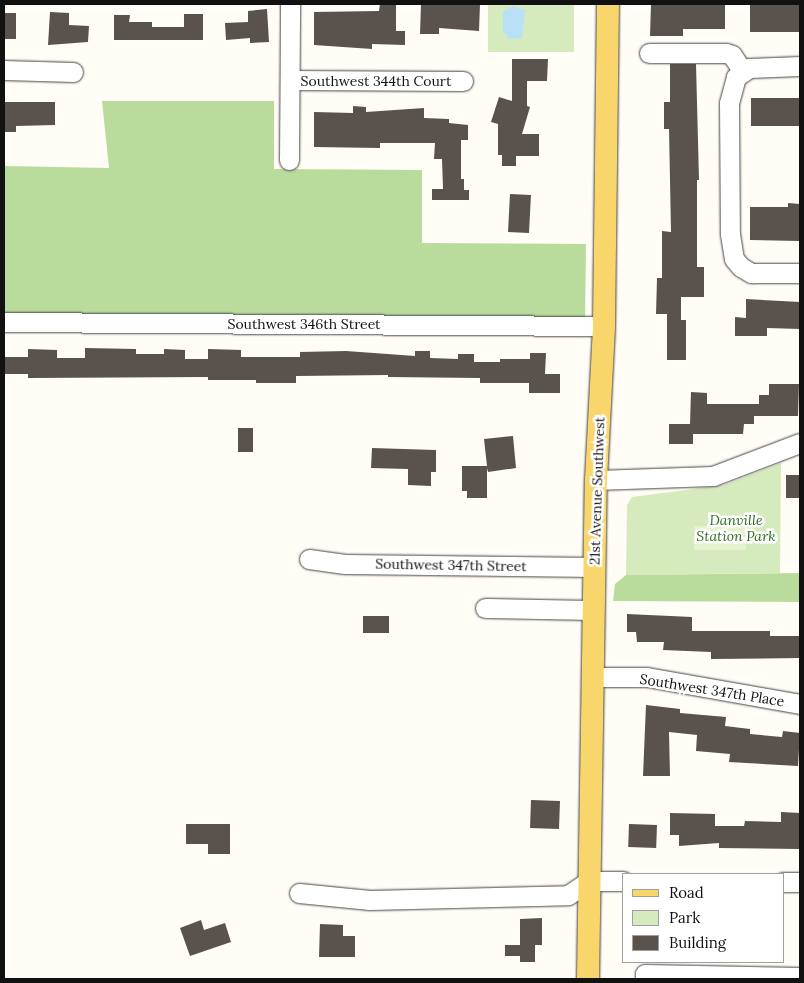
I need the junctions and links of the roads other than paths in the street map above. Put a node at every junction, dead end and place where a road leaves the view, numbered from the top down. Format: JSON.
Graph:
{"nodes":[{"id":1,"x":290,"y":4,"type":"edge"},
{"id":2,"x":608,"y":4,"type":"edge"},
{"id":3,"x":649,"y":53,"type":"dead end"},
{"id":4,"x":800,"y":66,"type":"edge"},
{"id":5,"x":4,"y":70,"type":"edge"},
{"id":6,"x":73,"y":72,"type":"dead end"},
{"id":7,"x":740,"y":75,"type":"junction"},
{"id":8,"x":290,"y":80,"type":"junction"},
{"id":9,"x":463,"y":81,"type":"dead end"},
{"id":10,"x":289,"y":160,"type":"dead end"},
{"id":11,"x":800,"y":273,"type":"edge"},
{"id":12,"x":4,"y":322,"type":"edge"},
{"id":13,"x":604,"y":326,"type":"junction"},
{"id":14,"x":800,"y":443,"type":"edge"},
{"id":15,"x":596,"y":480,"type":"junction"},
{"id":16,"x":309,"y":559,"type":"dead end"},
{"id":17,"x":594,"y":567,"type":"junction"},
{"id":18,"x":485,"y":608,"type":"dead end"},
{"id":19,"x":594,"y":610,"type":"junction"},
{"id":20,"x":593,"y":677,"type":"junction"},
{"id":21,"x":800,"y":704,"type":"edge"},
{"id":22,"x":589,"y":881,"type":"junction"},
{"id":23,"x":622,"y":881,"type":"edge"},
{"id":24,"x":784,"y":882,"type":"edge"},
{"id":25,"x":800,"y":882,"type":"edge"},
{"id":26,"x":299,"y":893,"type":"dead end"},
{"id":27,"x":777,"y":969,"type":"edge"},
{"id":28,"x":645,"y":972,"type":"edge"},
{"id":29,"x":800,"y":977,"type":"edge"},
{"id":30,"x":588,"y":979,"type":"edge"}],
"edges":[{"from":1,"to":8,"type":"street"},
{"from":2,"to":13,"type":"main road","name":"21st Avenue Southwest"},
{"from":3,"to":7,"type":"street"},
{"from":4,"to":7,"type":"street"},
{"from":5,"to":6,"type":"street"},
{"from":7,"to":11,"type":"street"},
{"from":8,"to":9,"type":"street","name":"Southwest 344th Court"},
{"from":8,"to":10,"type":"street"},
{"from":12,"to":13,"type":"street","name":"Southwest 346th Street"},
{"from":13,"to":15,"type":"main road","name":"21st Avenue Southwest"},
{"from":14,"to":15,"type":"street"},
{"from":15,"to":17,"type":"main road","name":"21st Avenue Southwest"},
{"from":16,"to":17,"type":"street","name":"Southwest 347th Street"},
{"from":17,"to":19,"type":"main road","name":"21st Avenue Southwest"},
{"from":18,"to":19,"type":"street"},
{"from":19,"to":20,"type":"main road","name":"21st Avenue Southwest"},
{"from":20,"to":21,"type":"street","name":"Southwest 347th Place"},
{"from":20,"to":22,"type":"main road","name":"21st Avenue Southwest"},
{"from":22,"to":23,"type":"street"},
{"from":22,"to":26,"type":"street"},
{"from":22,"to":30,"type":"main road","name":"21st Avenue Southwest"},
{"from":24,"to":25,"type":"street"},
{"from":27,"to":28,"type":"street"},
{"from":27,"to":29,"type":"street"}]}
